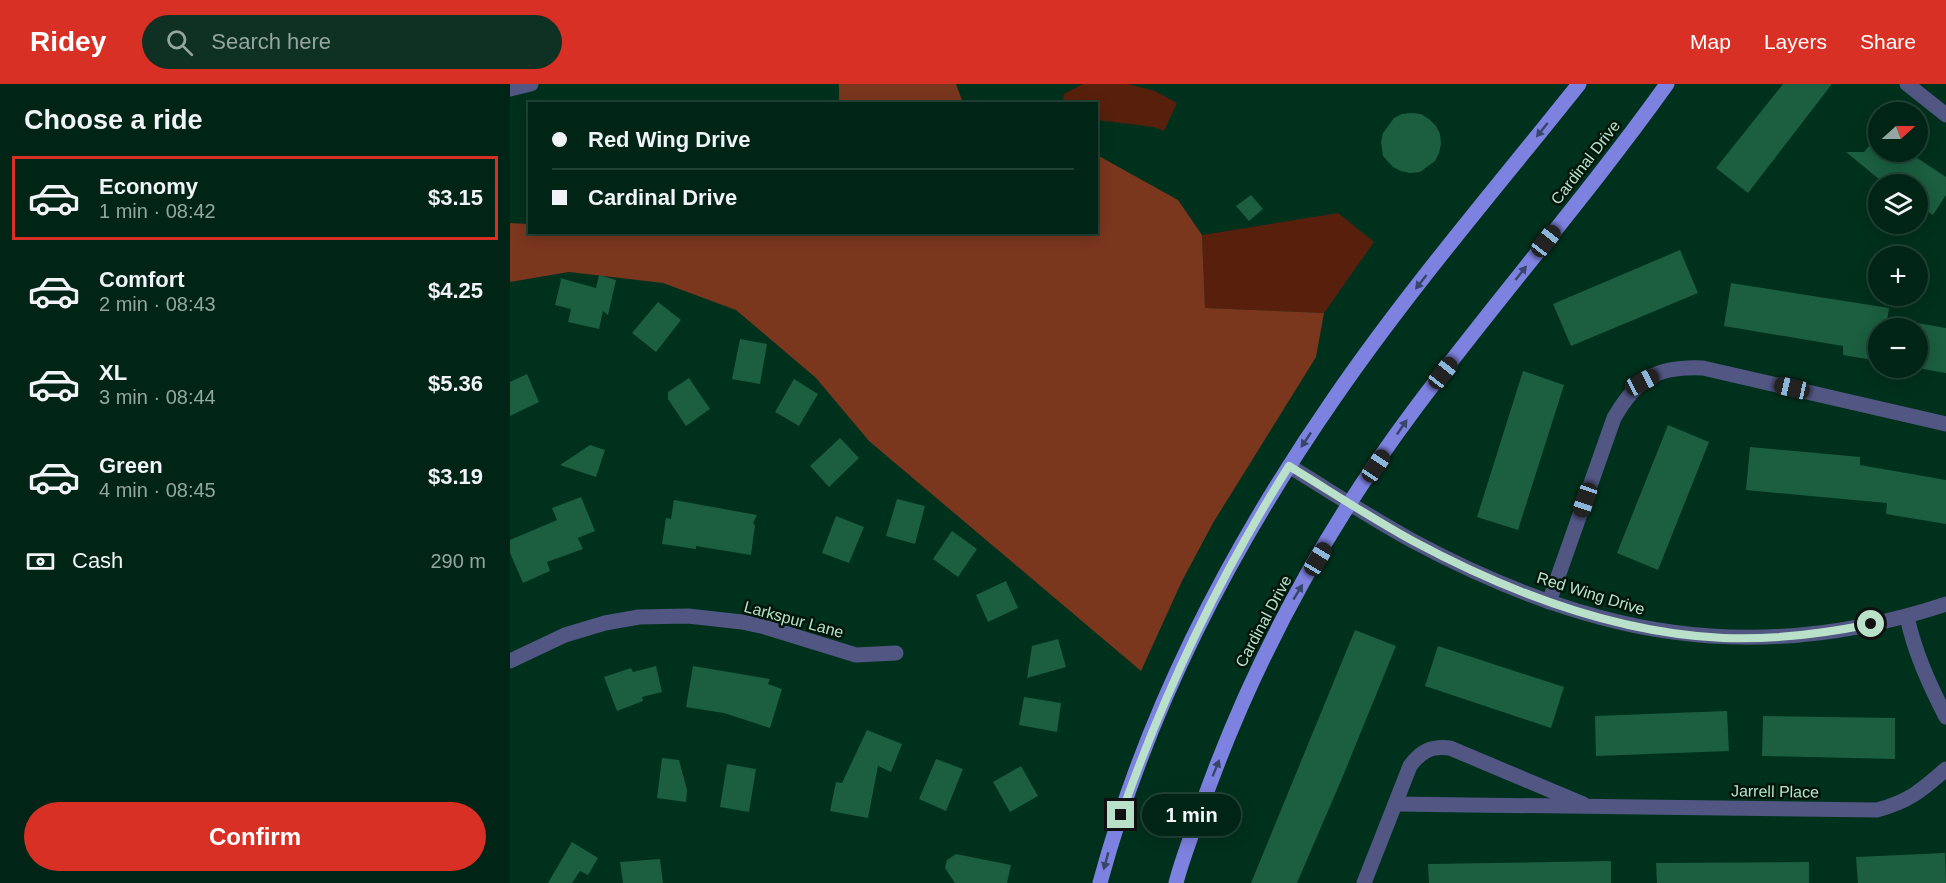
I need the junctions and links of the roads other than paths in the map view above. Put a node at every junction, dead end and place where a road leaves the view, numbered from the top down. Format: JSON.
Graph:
{"nodes":[{"id":1,"x":531,"y":84,"type":"edge"},
{"id":2,"x":1579,"y":84,"type":"edge"},
{"id":3,"x":1667,"y":84,"type":"edge"},
{"id":4,"x":1907,"y":84,"type":"edge"},
{"id":5,"x":510,"y":89,"type":"edge"},
{"id":6,"x":1946,"y":115,"type":"edge"},
{"id":7,"x":1946,"y":424,"type":"edge"},
{"id":8,"x":1289,"y":466,"type":"junction"},
{"id":9,"x":1350,"y":503,"type":"junction"},
{"id":10,"x":1549,"y":602,"type":"junction"},
{"id":11,"x":1946,"y":604,"type":"edge"},
{"id":12,"x":1907,"y":617,"type":"junction"},
{"id":13,"x":896,"y":653,"type":"dead end"},
{"id":14,"x":510,"y":661,"type":"edge"},
{"id":15,"x":1946,"y":717,"type":"edge"},
{"id":16,"x":1946,"y":768,"type":"edge"},
{"id":17,"x":1395,"y":804,"type":"junction"},
{"id":18,"x":1590,"y":807,"type":"junction"},
{"id":19,"x":1100,"y":883,"type":"edge"},
{"id":20,"x":1176,"y":883,"type":"edge"},
{"id":21,"x":1364,"y":883,"type":"edge"}],
"edges":[{"from":1,"to":5,"type":"street"},
{"from":2,"to":8,"type":"main road","one_way":true},
{"from":9,"to":3,"type":"main road","name":"Cardinal Drive","one_way":true},
{"from":4,"to":6,"type":"street"},
{"from":7,"to":10,"type":"street"},
{"from":8,"to":9,"type":"street","name":"Red Wing Drive"},
{"from":8,"to":19,"type":"main road","one_way":true},
{"from":9,"to":10,"type":"street","name":"Red Wing Drive"},
{"from":20,"to":9,"type":"main road","name":"Cardinal Drive","one_way":true},
{"from":10,"to":12,"type":"street","name":"Red Wing Drive"},
{"from":11,"to":12,"type":"street","name":"Red Wing Drive"},
{"from":12,"to":15,"type":"street"},
{"from":13,"to":14,"type":"street","name":"Larkspur Lane"},
{"from":16,"to":18,"type":"street","name":"Jarrell Place"},
{"from":17,"to":18,"type":"street","name":"Jarrell Place"},
{"from":17,"to":18,"type":"street","name":"Jarrell Place"},
{"from":17,"to":21,"type":"street","name":"Jarrell Place"}]}
